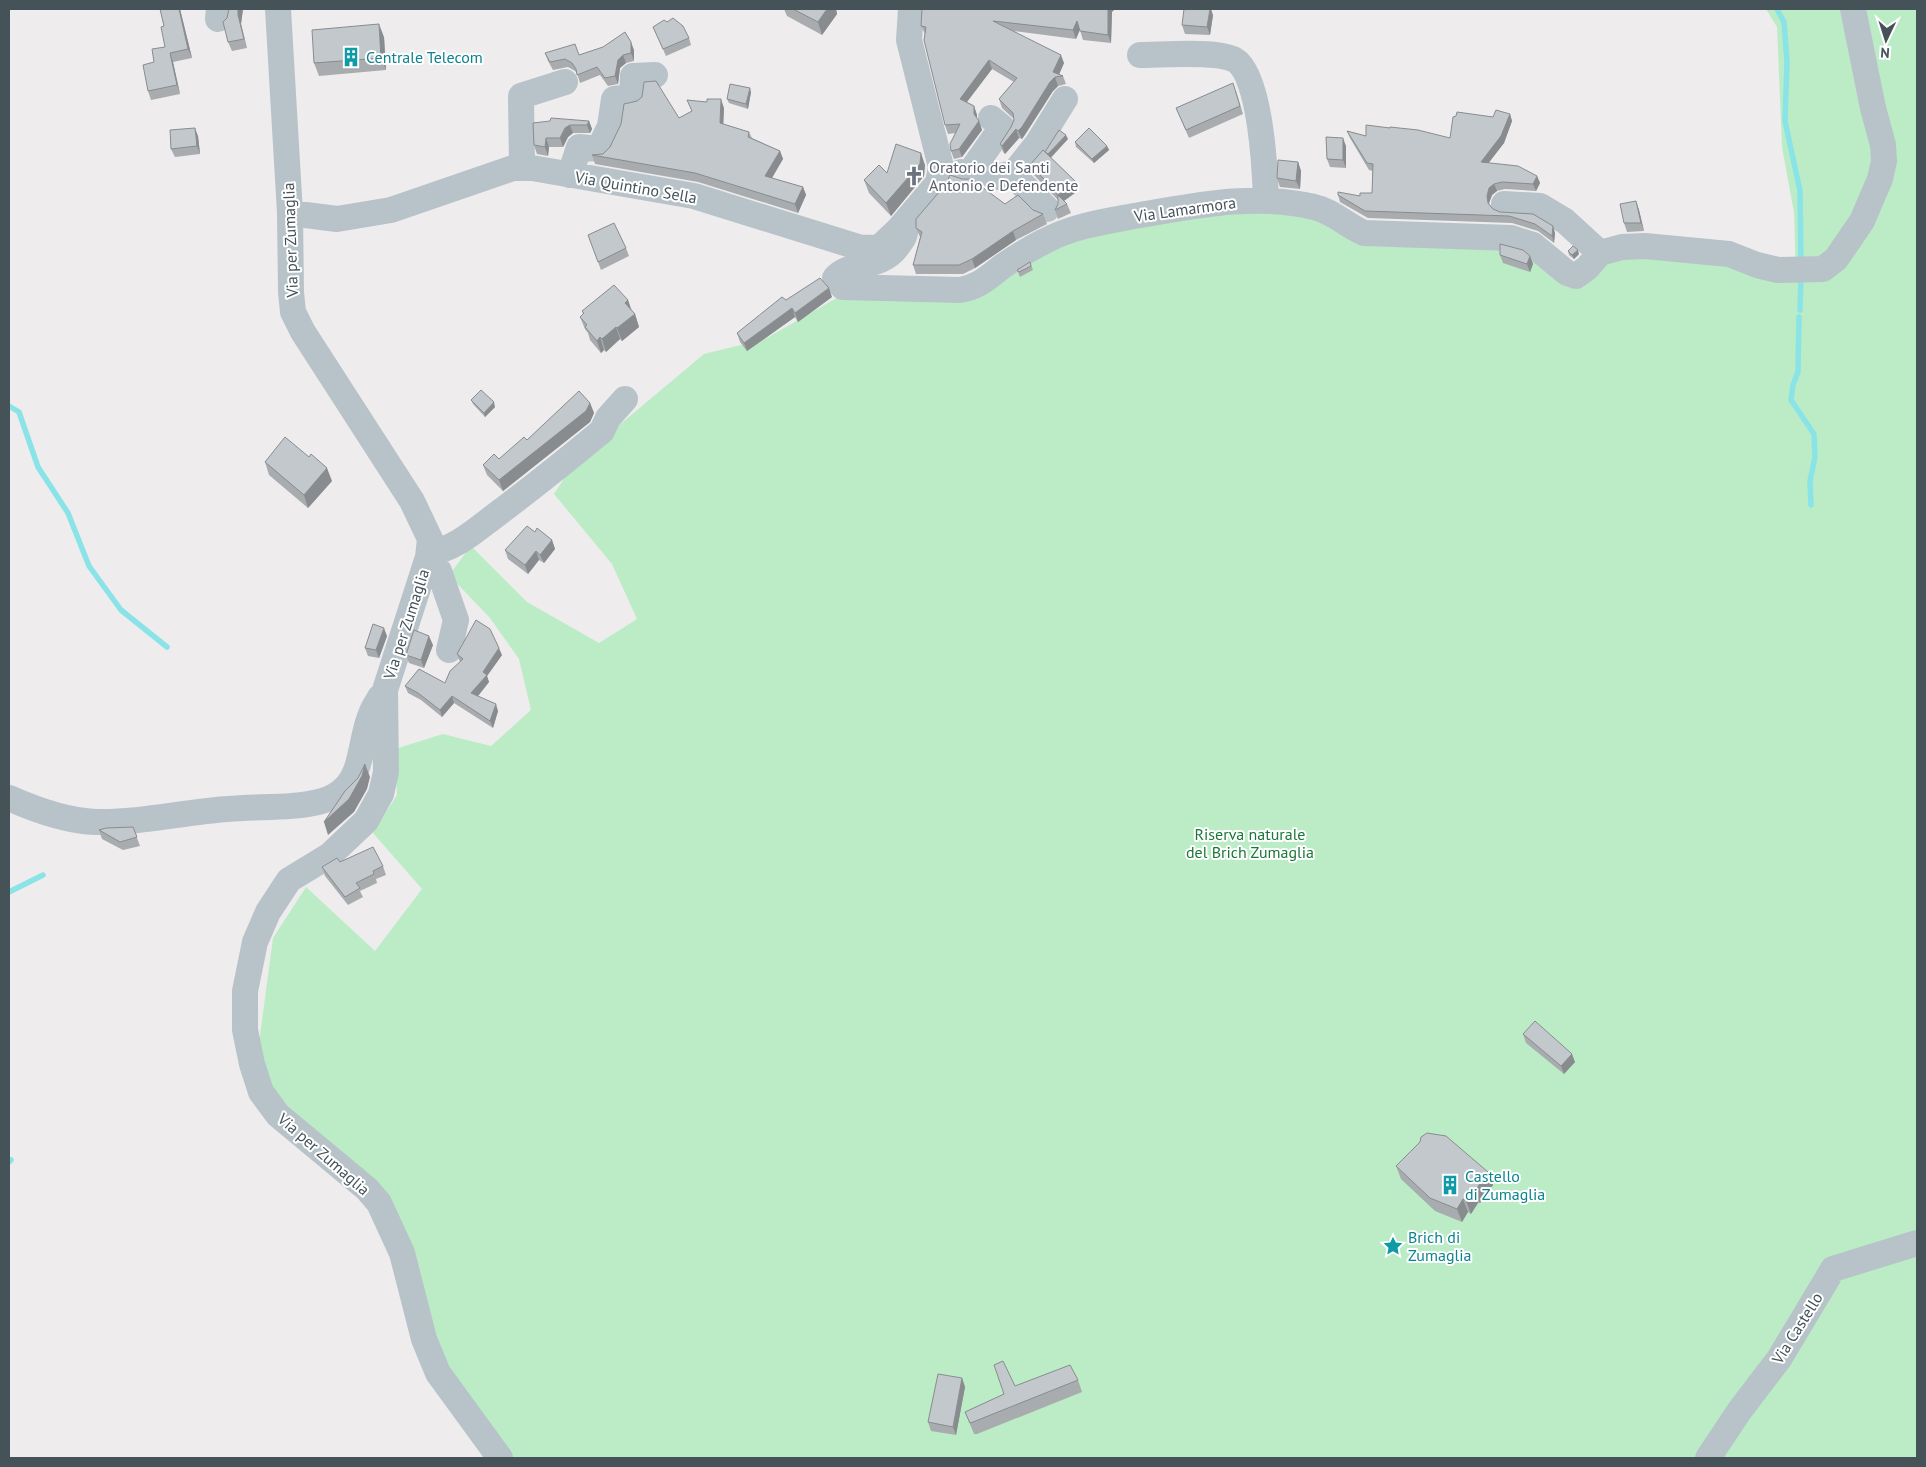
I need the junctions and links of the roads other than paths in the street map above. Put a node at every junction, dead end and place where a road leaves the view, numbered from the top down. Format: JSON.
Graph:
{"nodes":[{"id":1,"x":278,"y":9,"type":"edge"},
{"id":2,"x":911,"y":9,"type":"edge"},
{"id":3,"x":1852,"y":9,"type":"edge"},
{"id":4,"x":1140,"y":55,"type":"dead end"},
{"id":5,"x":655,"y":75,"type":"dead end"},
{"id":6,"x":564,"y":82,"type":"dead end"},
{"id":7,"x":1065,"y":99,"type":"dead end"},
{"id":8,"x":991,"y":118,"type":"dead end"},
{"id":9,"x":941,"y":167,"type":"junction"},
{"id":10,"x":974,"y":167,"type":"junction"},
{"id":11,"x":522,"y":168,"type":"junction"},
{"id":12,"x":1014,"y":173,"type":"junction"},
{"id":13,"x":570,"y":175,"type":"junction"},
{"id":14,"x":1266,"y":200,"type":"junction"},
{"id":15,"x":1504,"y":204,"type":"dead end"},
{"id":16,"x":1046,"y":209,"type":"dead end"},
{"id":17,"x":290,"y":213,"type":"junction"},
{"id":18,"x":899,"y":228,"type":"junction"},
{"id":19,"x":1611,"y":250,"type":"junction"},
{"id":20,"x":625,"y":399,"type":"dead end"},
{"id":21,"x":429,"y":555,"type":"junction"},
{"id":22,"x":450,"y":650,"type":"dead end"},
{"id":23,"x":385,"y":688,"type":"junction"},
{"id":24,"x":9,"y":798,"type":"edge"},
{"id":25,"x":1917,"y":1243,"type":"edge"},
{"id":26,"x":500,"y":1458,"type":"edge"},
{"id":27,"x":1708,"y":1458,"type":"edge"}],
"edges":[{"from":1,"to":17,"type":"street","name":"Via per Zumaglia"},
{"from":2,"to":9,"type":"street"},
{"from":3,"to":19,"type":"street"},
{"from":4,"to":14,"type":"street"},
{"from":5,"to":13,"type":"street"},
{"from":6,"to":11,"type":"street"},
{"from":7,"to":12,"type":"street"},
{"from":8,"to":10,"type":"street"},
{"from":9,"to":10,"type":"street"},
{"from":9,"to":18,"type":"street","name":"Via Quintino Sella"},
{"from":10,"to":12,"type":"street"},
{"from":11,"to":13,"type":"street","name":"Via Quintino Sella"},
{"from":11,"to":17,"type":"street","name":"Via Quintino Sella"},
{"from":12,"to":16,"type":"street"},
{"from":13,"to":18,"type":"street","name":"Via Quintino Sella"},
{"from":14,"to":18,"type":"street","name":"Via Lamarmora"},
{"from":14,"to":19,"type":"street","name":"Via Lamarmora"},
{"from":15,"to":19,"type":"street"},
{"from":17,"to":21,"type":"street","name":"Via per Zumaglia"},
{"from":20,"to":21,"type":"street","name":"Via per Zumaglia"},
{"from":21,"to":22,"type":"street"},
{"from":21,"to":23,"type":"street","name":"Via per Zumaglia"},
{"from":23,"to":24,"type":"street"},
{"from":23,"to":26,"type":"street","name":"Via per Zumaglia"},
{"from":25,"to":27,"type":"street","name":"Via Castello"}]}
